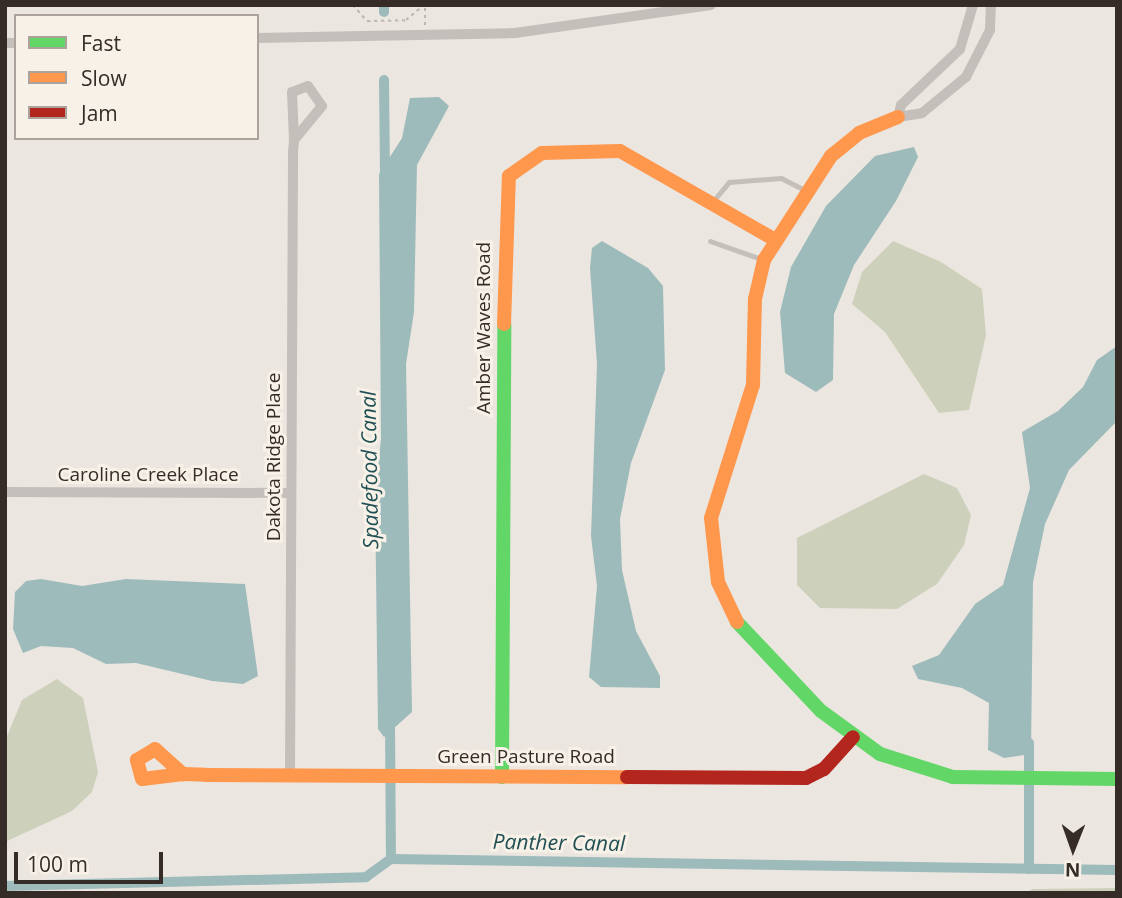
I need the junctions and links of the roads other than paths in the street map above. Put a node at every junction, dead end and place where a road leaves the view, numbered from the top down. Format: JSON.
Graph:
{"nodes":[{"id":1,"x":711,"y":5,"type":"edge"},
{"id":2,"x":973,"y":5,"type":"edge"},
{"id":3,"x":991,"y":5,"type":"edge"},
{"id":4,"x":259,"y":38,"type":"edge"},
{"id":5,"x":940,"y":73,"type":"junction"},
{"id":6,"x":953,"y":88,"type":"junction"},
{"id":7,"x":898,"y":117,"type":"junction"},
{"id":8,"x":294,"y":140,"type":"junction"},
{"id":9,"x":805,"y":190,"type":"junction"},
{"id":10,"x":713,"y":202,"type":"junction"},
{"id":11,"x":772,"y":238,"type":"junction"},
{"id":12,"x":710,"y":242,"type":"dead end"},
{"id":13,"x":764,"y":260,"type":"junction"},
{"id":14,"x":5,"y":492,"type":"edge"},
{"id":15,"x":291,"y":494,"type":"junction"},
{"id":16,"x":853,"y":737,"type":"junction"},
{"id":17,"x":183,"y":774,"type":"dead end"},
{"id":18,"x":290,"y":775,"type":"junction"},
{"id":19,"x":502,"y":777,"type":"junction"},
{"id":20,"x":1117,"y":779,"type":"edge"}],
"edges":[{"from":1,"to":4,"type":"street"},
{"from":2,"to":5,"type":"street"},
{"from":3,"to":6,"type":"street"},
{"from":5,"to":6,"type":"street"},
{"from":5,"to":7,"type":"street"},
{"from":6,"to":7,"type":"street"},
{"from":7,"to":9,"type":"street"},
{"from":8,"to":8,"type":"street","name":"Dakota Ridge Place"},
{"from":8,"to":15,"type":"street","name":"Dakota Ridge Place"},
{"from":9,"to":10,"type":"lane"},
{"from":9,"to":11,"type":"street"},
{"from":10,"to":11,"type":"street","name":"Amber Waves Road"},
{"from":10,"to":19,"type":"street","name":"Amber Waves Road"},
{"from":11,"to":13,"type":"street"},
{"from":12,"to":13,"type":"lane"},
{"from":13,"to":16,"type":"street"},
{"from":14,"to":15,"type":"street","name":"Caroline Creek Place"},
{"from":15,"to":18,"type":"street","name":"Dakota Ridge Place"},
{"from":16,"to":19,"type":"street","name":"Green Pasture Road"},
{"from":16,"to":20,"type":"street"},
{"from":17,"to":18,"type":"street","name":"Green Pasture Road"},
{"from":18,"to":19,"type":"street","name":"Green Pasture Road"}]}
